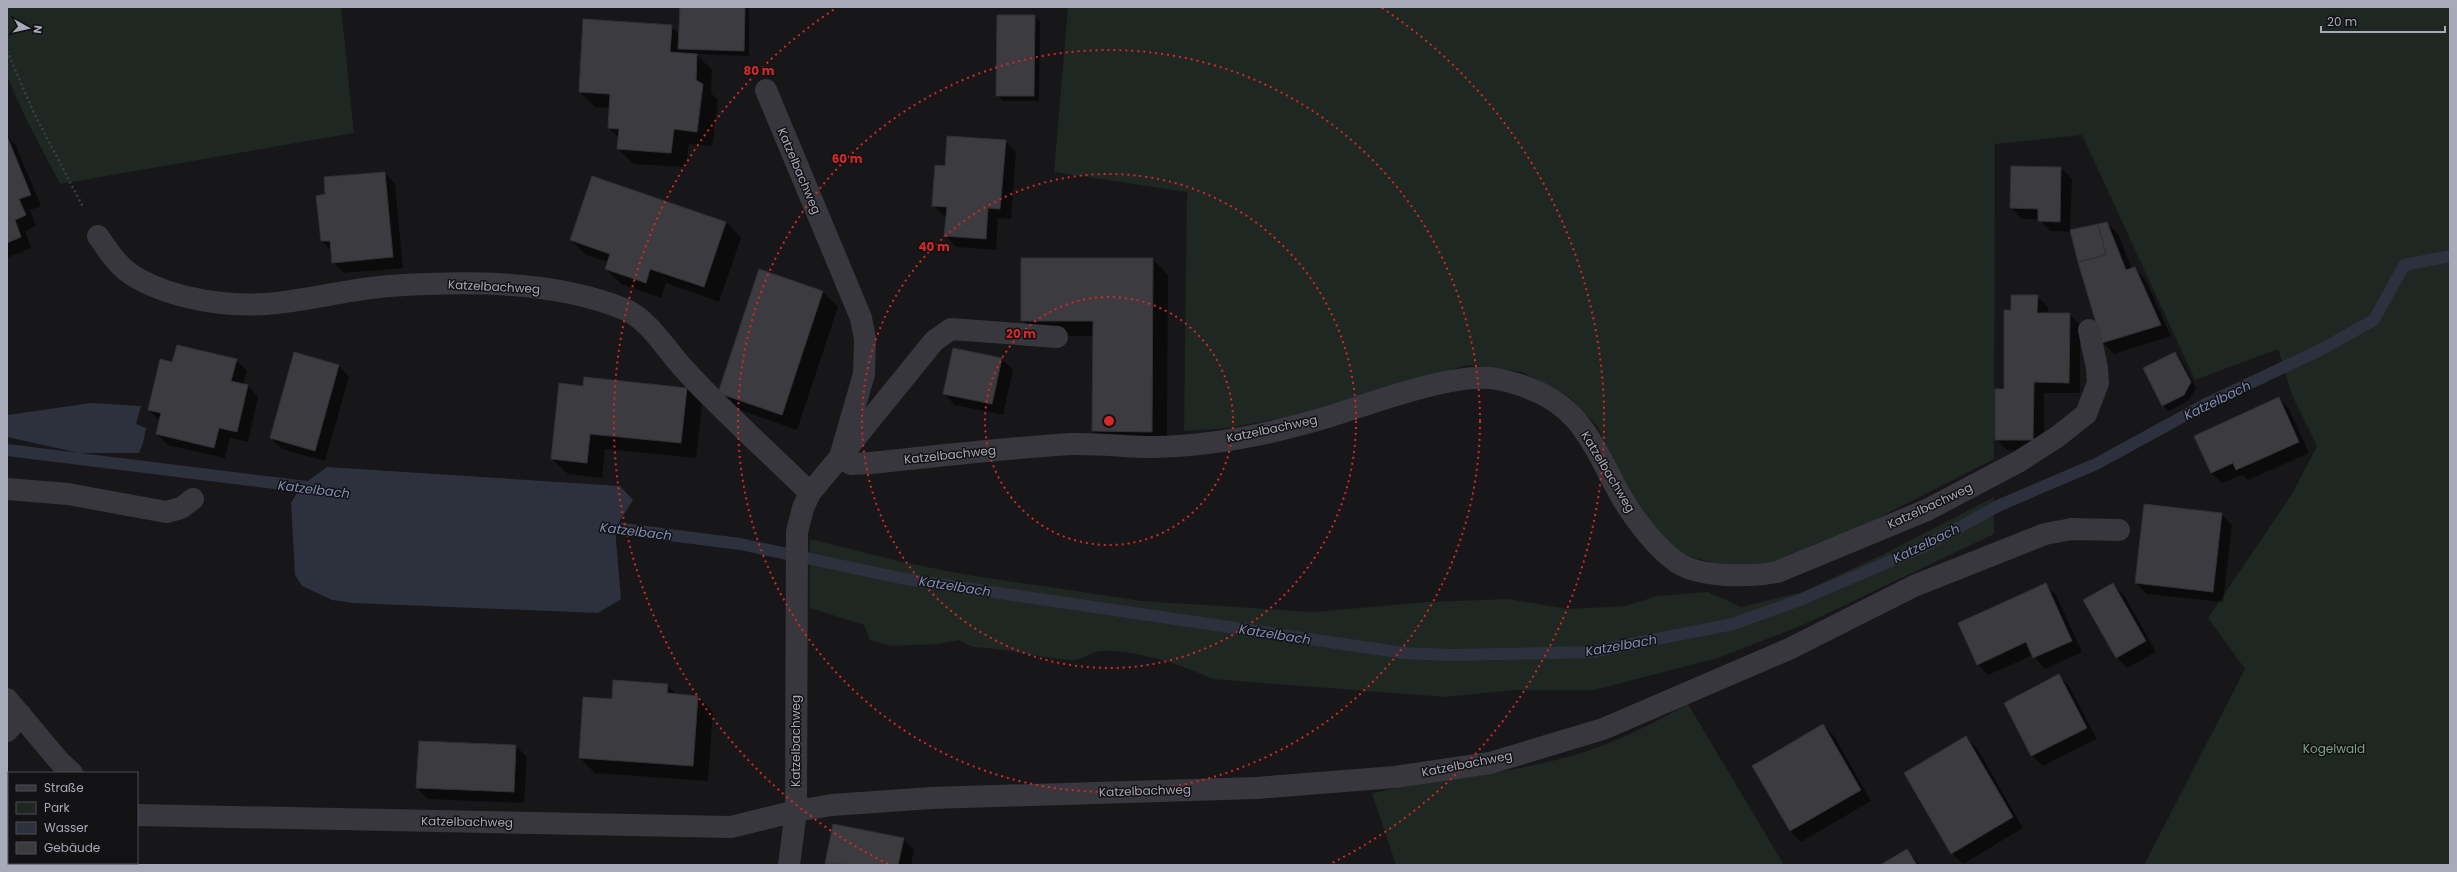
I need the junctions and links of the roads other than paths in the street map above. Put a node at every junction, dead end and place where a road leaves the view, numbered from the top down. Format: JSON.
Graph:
{"nodes":[{"id":1,"x":766,"y":90,"type":"dead end"},
{"id":2,"x":98,"y":236,"type":"road end"},
{"id":3,"x":2089,"y":330,"type":"dead end"},
{"id":4,"x":1057,"y":337,"type":"dead end"},
{"id":5,"x":840,"y":457,"type":"junction"},
{"id":6,"x":7,"y":489,"type":"edge"},
{"id":7,"x":810,"y":493,"type":"junction"},
{"id":8,"x":193,"y":499,"type":"dead end"},
{"id":9,"x":2119,"y":530,"type":"dead end"},
{"id":10,"x":7,"y":698,"type":"edge"},
{"id":11,"x":14,"y":723,"type":"edge"},
{"id":12,"x":71,"y":772,"type":"edge"},
{"id":13,"x":796,"y":811,"type":"junction"},
{"id":14,"x":138,"y":815,"type":"edge"},
{"id":15,"x":789,"y":865,"type":"edge"}],
"edges":[{"from":1,"to":5,"type":"street","name":"Katzelbachweg"},
{"from":2,"to":7,"type":"street","name":"Katzelbachweg"},
{"from":3,"to":5,"type":"street","name":"Katzelbachweg"},
{"from":4,"to":5,"type":"street"},
{"from":5,"to":7,"type":"street","name":"Katzelbachweg"},
{"from":6,"to":8,"type":"street"},
{"from":7,"to":13,"type":"street","name":"Katzelbachweg"},
{"from":9,"to":13,"type":"street","name":"Katzelbachweg"},
{"from":10,"to":11,"type":"street"},
{"from":11,"to":12,"type":"street"},
{"from":13,"to":14,"type":"street","name":"Katzelbachweg"},
{"from":13,"to":15,"type":"street","name":"Katzelbachweg"}]}
